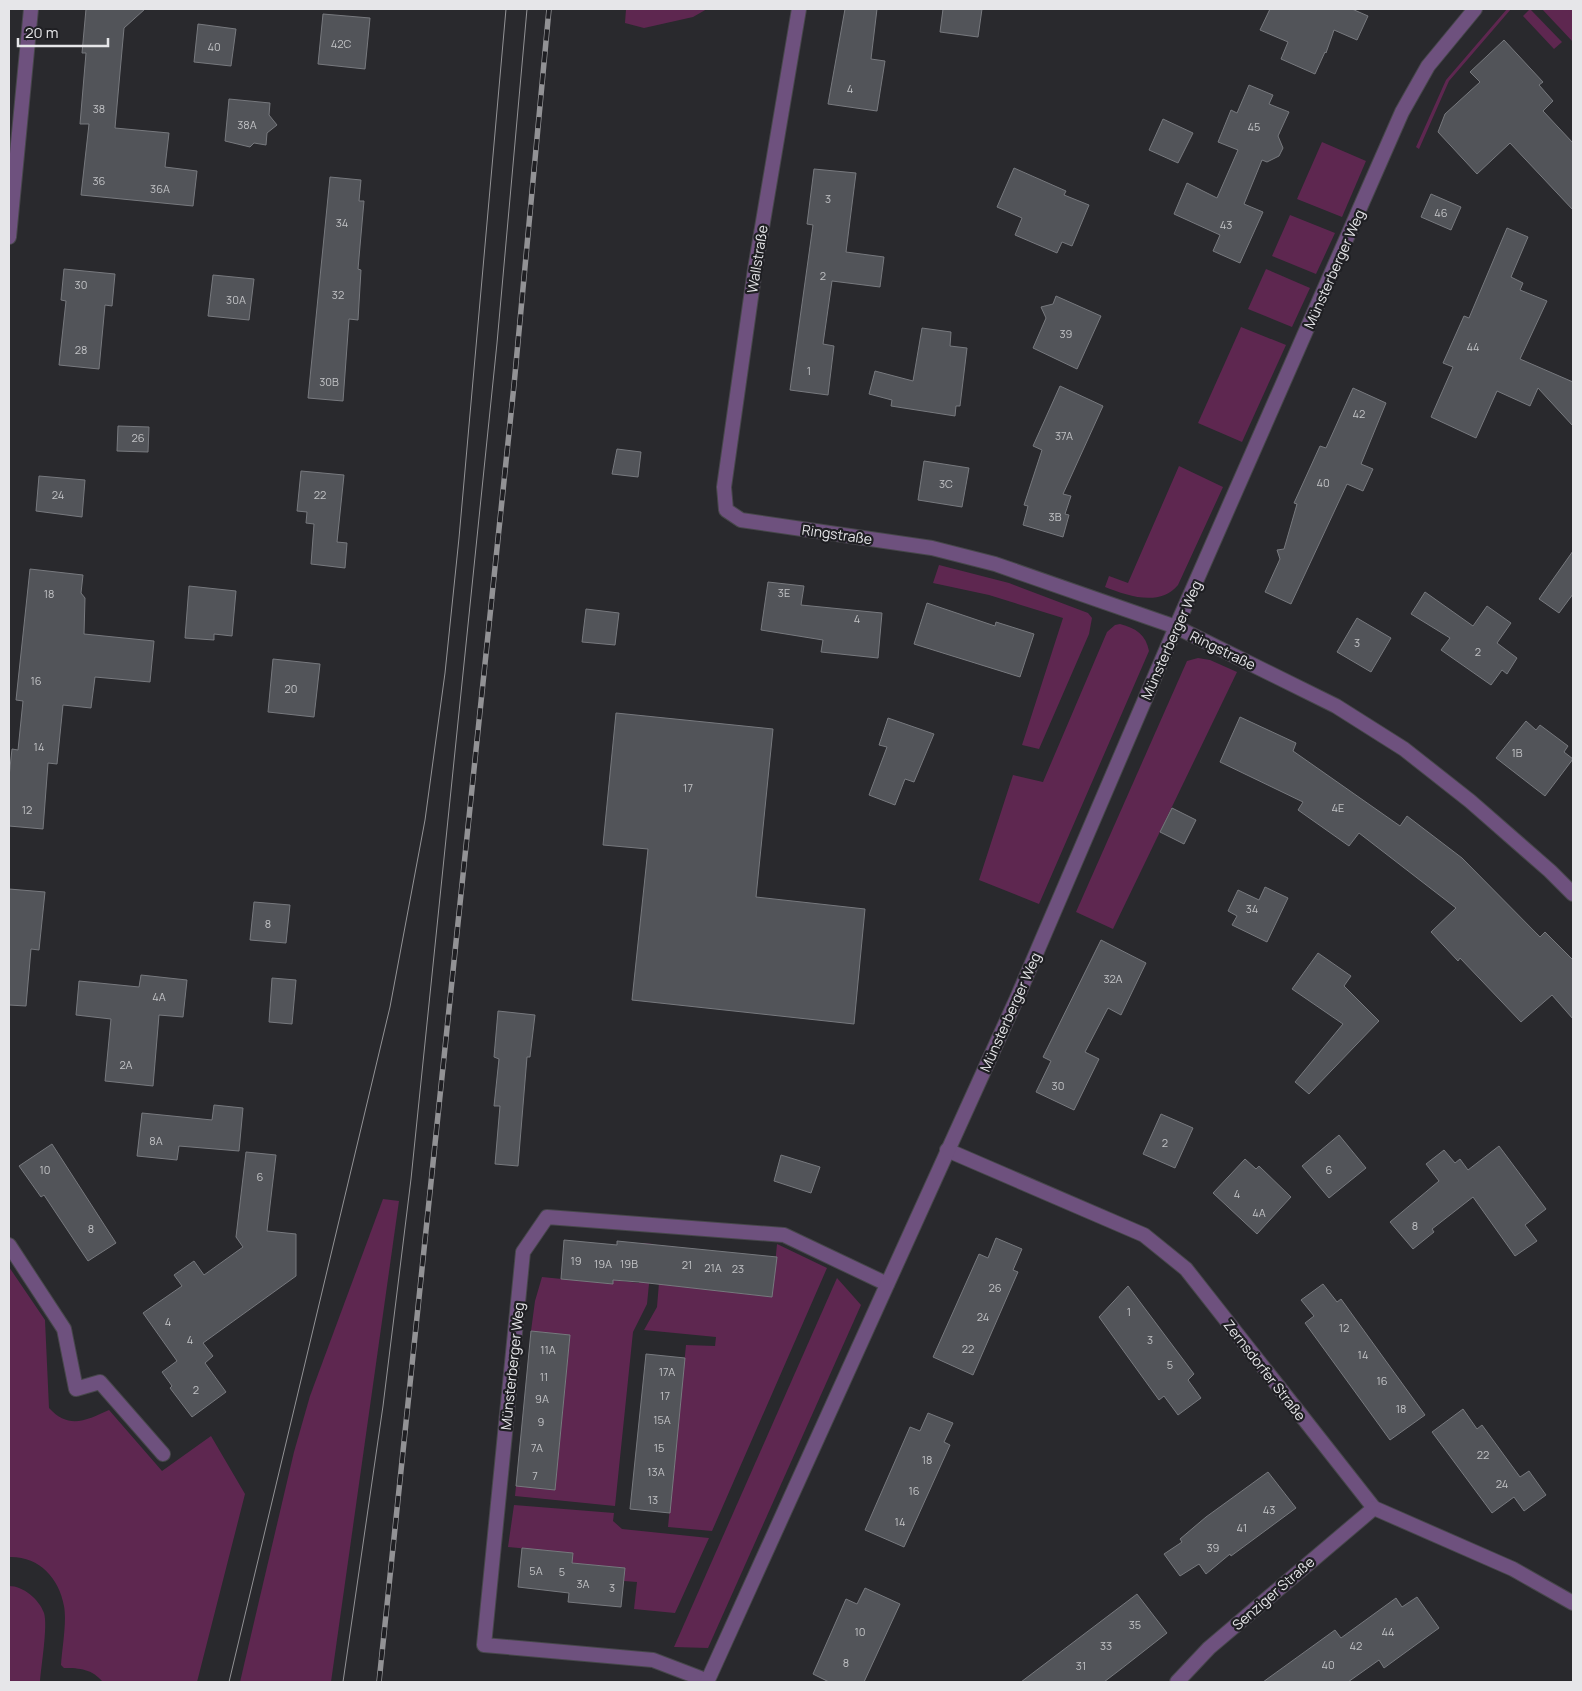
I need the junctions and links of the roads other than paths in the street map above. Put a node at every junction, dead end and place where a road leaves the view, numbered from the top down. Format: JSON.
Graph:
{"nodes":[{"id":1,"x":32,"y":9,"type":"edge"},
{"id":2,"x":798,"y":9,"type":"edge"},
{"id":3,"x":1475,"y":9,"type":"edge"},
{"id":4,"x":9,"y":237,"type":"edge"},
{"id":5,"x":726,"y":510,"type":"joint"},
{"id":6,"x":1176,"y":627,"type":"junction"},
{"id":7,"x":1573,"y":894,"type":"edge"},
{"id":8,"x":947,"y":1150,"type":"junction"},
{"id":9,"x":9,"y":1245,"type":"edge"},
{"id":10,"x":887,"y":1284,"type":"junction"},
{"id":11,"x":163,"y":1454,"type":"dead end"},
{"id":12,"x":1374,"y":1508,"type":"junction"},
{"id":13,"x":1573,"y":1603,"type":"edge"},
{"id":14,"x":708,"y":1681,"type":"edge"},
{"id":15,"x":1177,"y":1682,"type":"edge"}],
"edges":[{"from":1,"to":4,"type":"street"},
{"from":2,"to":5,"type":"street","name":"Wallstraße"},
{"from":3,"to":6,"type":"street","name":"Münsterberger Weg"},
{"from":5,"to":6,"type":"street","name":"Ringstraße"},
{"from":6,"to":7,"type":"street","name":"Ringstraße"},
{"from":6,"to":8,"type":"street","name":"Münsterberger Weg"},
{"from":8,"to":10,"type":"street","name":"Münsterberger Weg"},
{"from":8,"to":12,"type":"street","name":"Zernsdorfer Straße"},
{"from":9,"to":11,"type":"street"},
{"from":10,"to":14,"type":"street","name":"Münsterberger Weg"},
{"from":10,"to":14,"type":"street","name":"Münsterberger Weg"},
{"from":12,"to":13,"type":"street","name":"Zernsdorfer Straße"},
{"from":12,"to":15,"type":"street","name":"Senziger Straße"}]}
